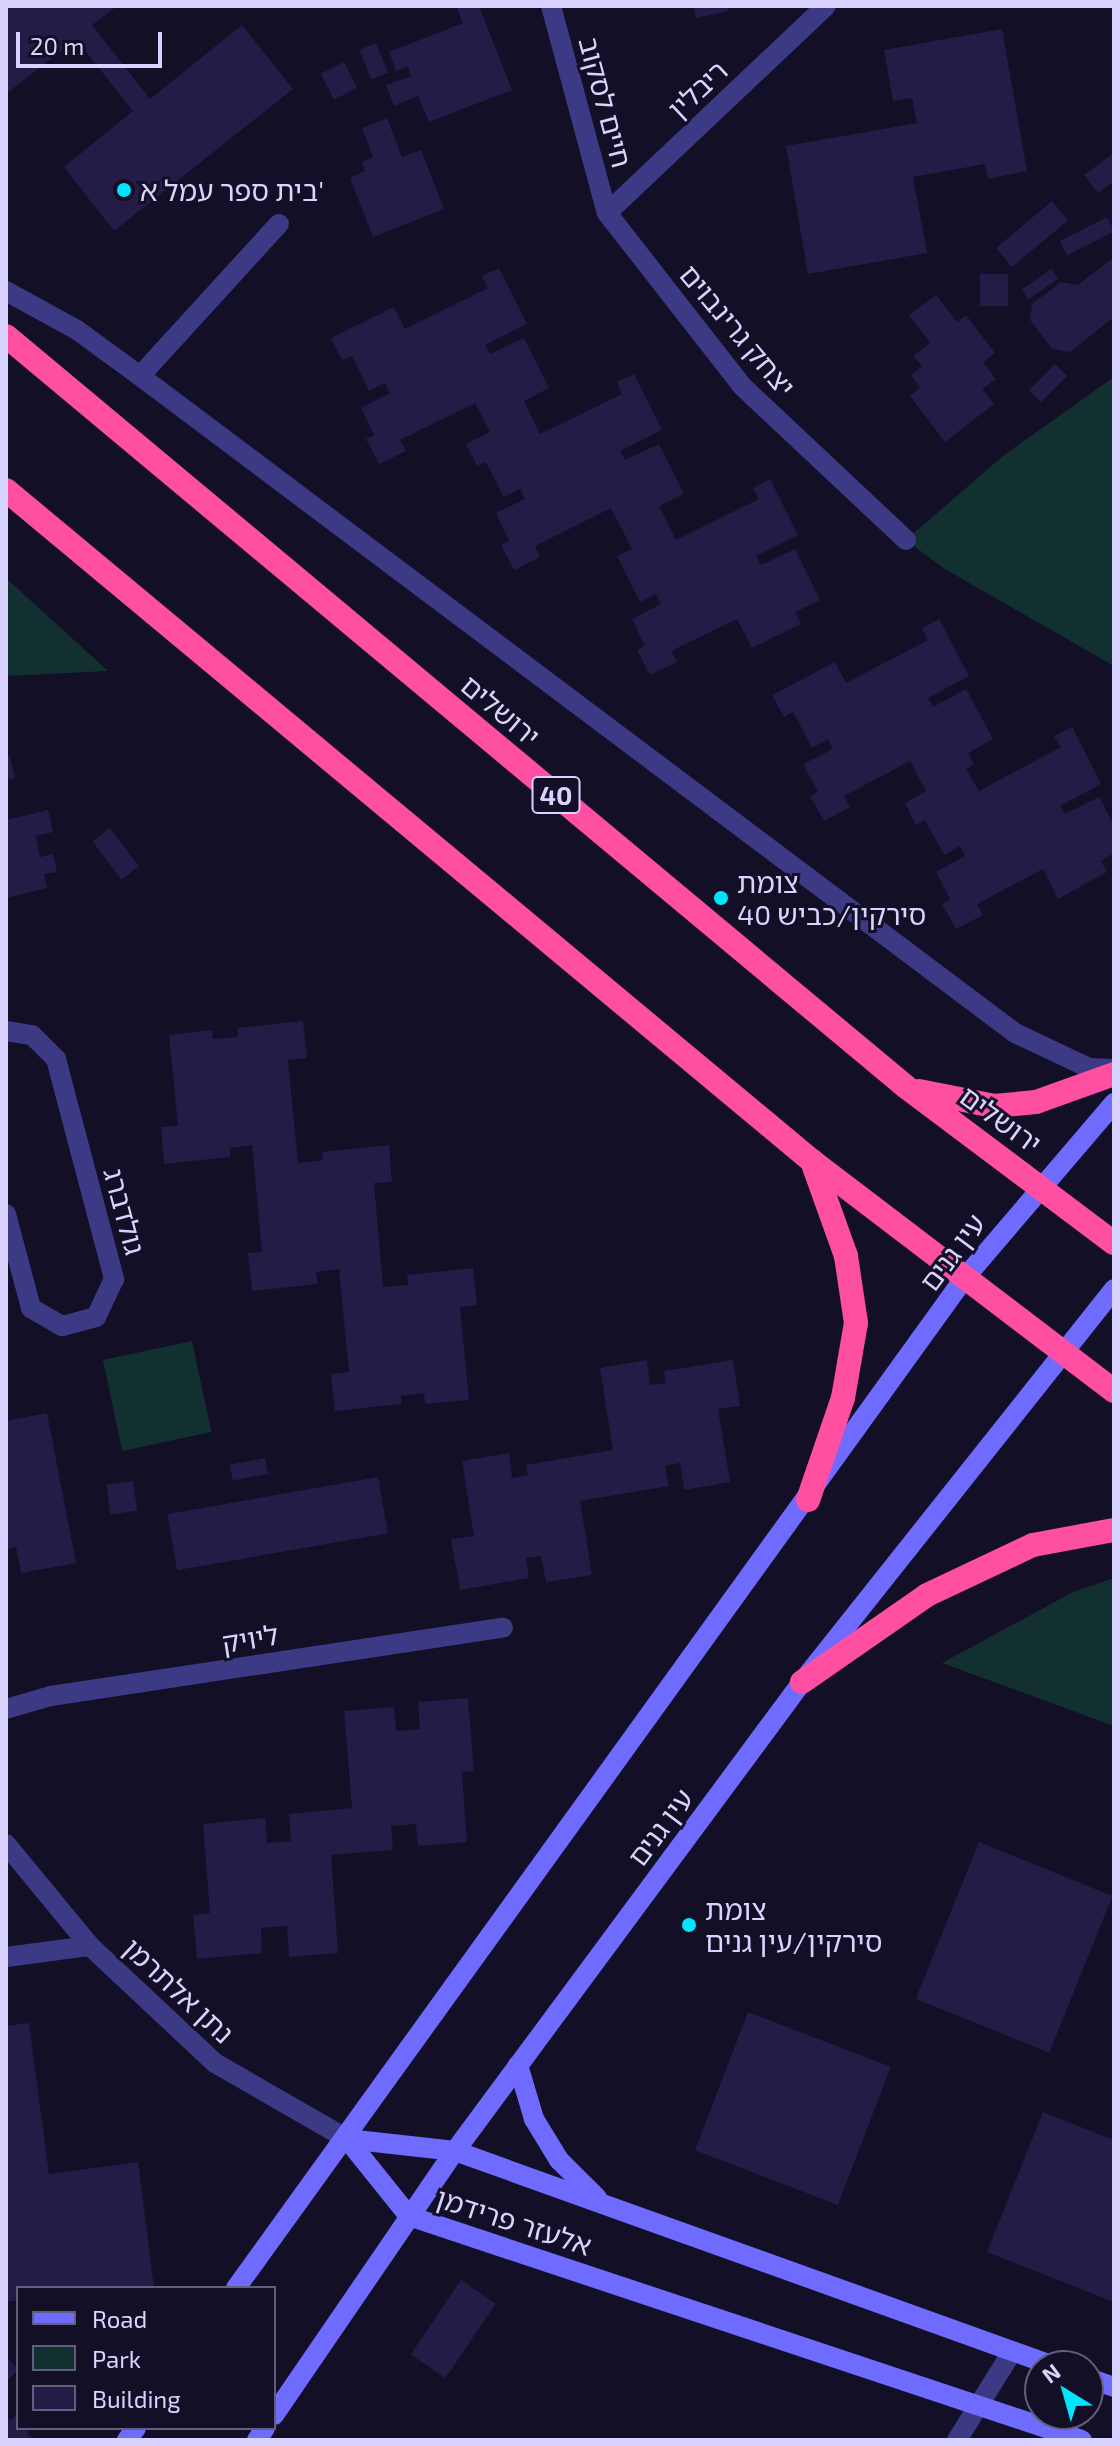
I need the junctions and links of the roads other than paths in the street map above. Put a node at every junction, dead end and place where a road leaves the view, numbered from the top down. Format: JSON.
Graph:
{"nodes":[{"id":1,"x":551,"y":6,"type":"edge"},
{"id":2,"x":826,"y":6,"type":"edge"},
{"id":3,"x":607,"y":213,"type":"junction"},
{"id":4,"x":279,"y":224,"type":"dead end"},
{"id":5,"x":6,"y":291,"type":"edge"},
{"id":6,"x":6,"y":336,"type":"edge"},
{"id":7,"x":140,"y":376,"type":"junction"},
{"id":8,"x":6,"y":490,"type":"edge"},
{"id":9,"x":906,"y":540,"type":"dead end"},
{"id":10,"x":6,"y":1031,"type":"edge"},
{"id":11,"x":1114,"y":1071,"type":"edge"},
{"id":12,"x":906,"y":1087,"type":"junction"},
{"id":13,"x":1114,"y":1103,"type":"edge"},
{"id":14,"x":812,"y":1161,"type":"junction"},
{"id":15,"x":1042,"y":1187,"type":"junction"},
{"id":16,"x":6,"y":1214,"type":"edge"},
{"id":17,"x":1114,"y":1243,"type":"edge"},
{"id":18,"x":963,"y":1280,"type":"junction"},
{"id":19,"x":1114,"y":1289,"type":"edge"},
{"id":20,"x":1061,"y":1351,"type":"junction"},
{"id":21,"x":1114,"y":1391,"type":"edge"},
{"id":22,"x":808,"y":1500,"type":"junction"},
{"id":23,"x":1114,"y":1530,"type":"edge"},
{"id":24,"x":503,"y":1628,"type":"dead end"},
{"id":25,"x":802,"y":1682,"type":"junction"},
{"id":26,"x":6,"y":1709,"type":"edge"},
{"id":27,"x":6,"y":1844,"type":"edge"},
{"id":28,"x":90,"y":1946,"type":"junction"},
{"id":29,"x":6,"y":1957,"type":"edge"},
{"id":30,"x":518,"y":2065,"type":"junction"},
{"id":31,"x":347,"y":2139,"type":"junction"},
{"id":32,"x":455,"y":2151,"type":"junction"},
{"id":33,"x":603,"y":2204,"type":"junction"},
{"id":34,"x":409,"y":2216,"type":"junction"},
{"id":35,"x":237,"y":2286,"type":"edge"},
{"id":36,"x":1012,"y":2352,"type":"junction"},
{"id":37,"x":1024,"y":2356,"type":"edge"},
{"id":38,"x":982,"y":2404,"type":"junction"},
{"id":39,"x":276,"y":2412,"type":"edge"},
{"id":40,"x":957,"y":2440,"type":"edge"},
{"id":41,"x":1082,"y":2440,"type":"edge"}],
"edges":[{"from":1,"to":3,"type":"street","name":"חיים לסקוב"},
{"from":2,"to":3,"type":"street","name":"ריבלין"},
{"from":3,"to":9,"type":"street","name":"יצחק גרינבוים"},
{"from":4,"to":7,"type":"street"},
{"from":5,"to":7,"type":"street"},
{"from":6,"to":12,"type":"highway","name":"ירושלים","number":"40"},
{"from":7,"to":11,"type":"street"},
{"from":8,"to":14,"type":"highway"},
{"from":10,"to":16,"type":"street","name":"גולדברג"},
{"from":11,"to":12,"type":"highway"},
{"from":12,"to":15,"type":"highway","name":"ירושלים","number":"40"},
{"from":13,"to":15,"type":"main road","name":"עין גנים"},
{"from":14,"to":18,"type":"highway"},
{"from":14,"to":22,"type":"highway"},
{"from":15,"to":17,"type":"highway","name":"ירושלים","number":"40"},
{"from":15,"to":18,"type":"main road","name":"עין גנים"},
{"from":18,"to":20,"type":"highway"},
{"from":18,"to":22,"type":"main road","name":"עין גנים"},
{"from":19,"to":20,"type":"main road","name":"עין גנים"},
{"from":20,"to":21,"type":"highway"},
{"from":20,"to":25,"type":"main road","name":"עין גנים"},
{"from":22,"to":31,"type":"main road","name":"עין גנים"},
{"from":23,"to":25,"type":"highway"},
{"from":24,"to":26,"type":"street","name":"ליויק"},
{"from":25,"to":30,"type":"main road","name":"עין גנים"},
{"from":27,"to":28,"type":"street","name":"נתן אלתרמן"},
{"from":28,"to":29,"type":"street"},
{"from":28,"to":31,"type":"street","name":"נתן אלתרמן"},
{"from":30,"to":32,"type":"main road","name":"עין גנים"},
{"from":30,"to":33,"type":"main road"},
{"from":31,"to":32,"type":"main road","name":"אלעזר פרידמן"},
{"from":31,"to":34,"type":"main road","name":"אלעזר פרידמן"},
{"from":31,"to":35,"type":"main road","name":"עין גנים"},
{"from":32,"to":33,"type":"main road","name":"אלעזר פרידמן"},
{"from":32,"to":34,"type":"main road","name":"עין גנים"},
{"from":33,"to":36,"type":"main road","name":"אלעזר פרידמן"},
{"from":34,"to":38,"type":"main road","name":"אלעזר פרידמן"},
{"from":34,"to":39,"type":"main road","name":"עין גנים"},
{"from":36,"to":37,"type":"main road","name":"אלעזר פרידמן"},
{"from":36,"to":38,"type":"street"},
{"from":38,"to":40,"type":"street"},
{"from":38,"to":41,"type":"main road","name":"אלעזר פרידמן"}]}
